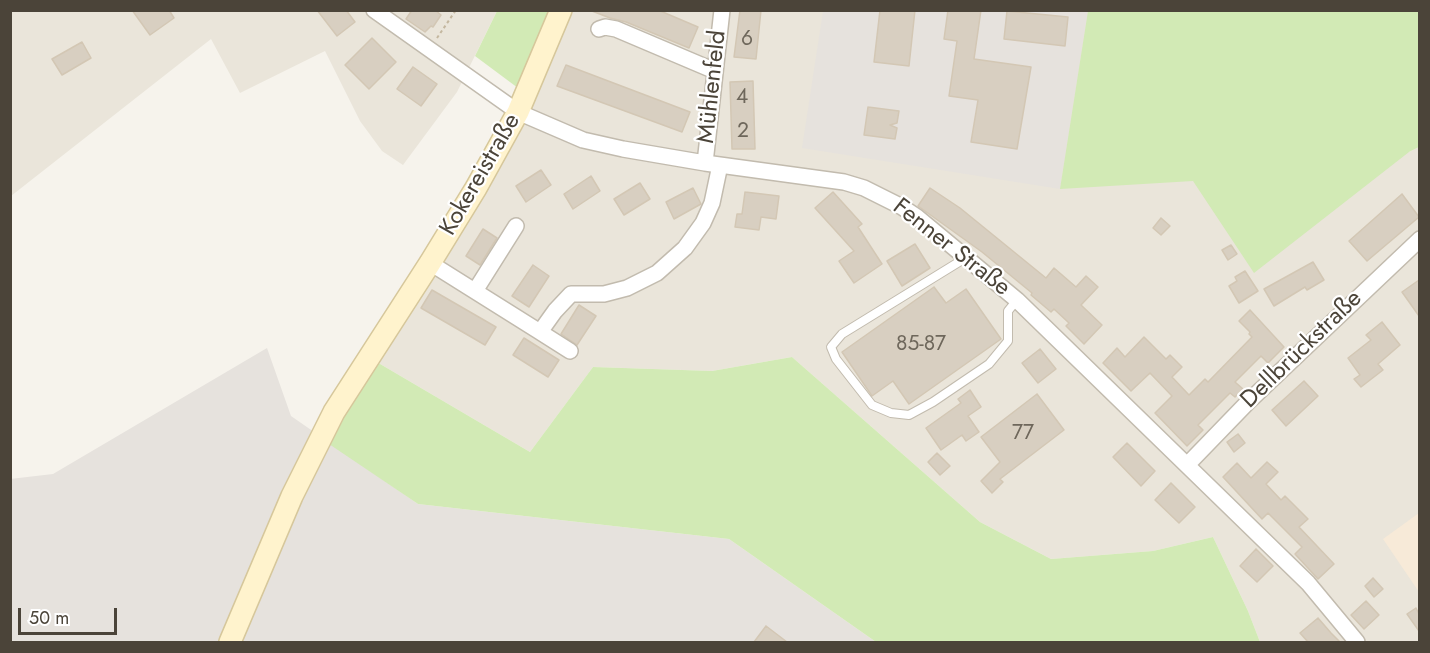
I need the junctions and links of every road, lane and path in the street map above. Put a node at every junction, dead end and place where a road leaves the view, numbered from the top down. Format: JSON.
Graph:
{"nodes":[{"id":1,"x":374,"y":10,"type":"edge"},
{"id":2,"x":456,"y":10,"type":"edge"},
{"id":3,"x":561,"y":10,"type":"edge"},
{"id":4,"x":722,"y":10,"type":"edge"},
{"id":5,"x":599,"y":29,"type":"dead end"},
{"id":6,"x":429,"y":50,"type":"junction"},
{"id":7,"x":716,"y":71,"type":"junction"},
{"id":8,"x":518,"y":112,"type":"junction"},
{"id":9,"x":712,"y":164,"type":"junction"},
{"id":10,"x":516,"y":226,"type":"dead end"},
{"id":11,"x":1419,"y":239,"type":"edge"},
{"id":12,"x":967,"y":257,"type":"junction"},
{"id":13,"x":438,"y":268,"type":"dead end"},
{"id":14,"x":475,"y":291,"type":"junction"},
{"id":15,"x":1017,"y":300,"type":"junction"},
{"id":16,"x":540,"y":332,"type":"junction"},
{"id":17,"x":570,"y":351,"type":"dead end"},
{"id":18,"x":1188,"y":464,"type":"junction"},
{"id":19,"x":230,"y":642,"type":"edge"},
{"id":20,"x":1358,"y":642,"type":"edge"}],
"edges":[{"from":1,"to":6,"type":"street","name":"Fenner Straße"},
{"from":2,"to":6,"type":"path"},
{"from":3,"to":8,"type":"main road","name":"Kokereistraße"},
{"from":4,"to":7,"type":"street","name":"Mühlenfeld"},
{"from":5,"to":7,"type":"street"},
{"from":6,"to":8,"type":"street","name":"Fenner Straße"},
{"from":7,"to":9,"type":"street","name":"Mühlenfeld"},
{"from":8,"to":9,"type":"street","name":"Fenner Straße"},
{"from":8,"to":19,"type":"main road","name":"Kokereistraße"},
{"from":9,"to":12,"type":"street","name":"Fenner Straße"},
{"from":9,"to":16,"type":"street","name":"Mühlenfeld"},
{"from":10,"to":14,"type":"street"},
{"from":11,"to":18,"type":"street","name":"Dellbrückstraße"},
{"from":12,"to":15,"type":"street","name":"Fenner Straße"},
{"from":12,"to":15,"type":"lane"},
{"from":13,"to":14,"type":"street"},
{"from":14,"to":16,"type":"street"},
{"from":15,"to":18,"type":"street","name":"Fenner Straße"},
{"from":16,"to":17,"type":"street"},
{"from":18,"to":20,"type":"street","name":"Fenner Straße"}]}
